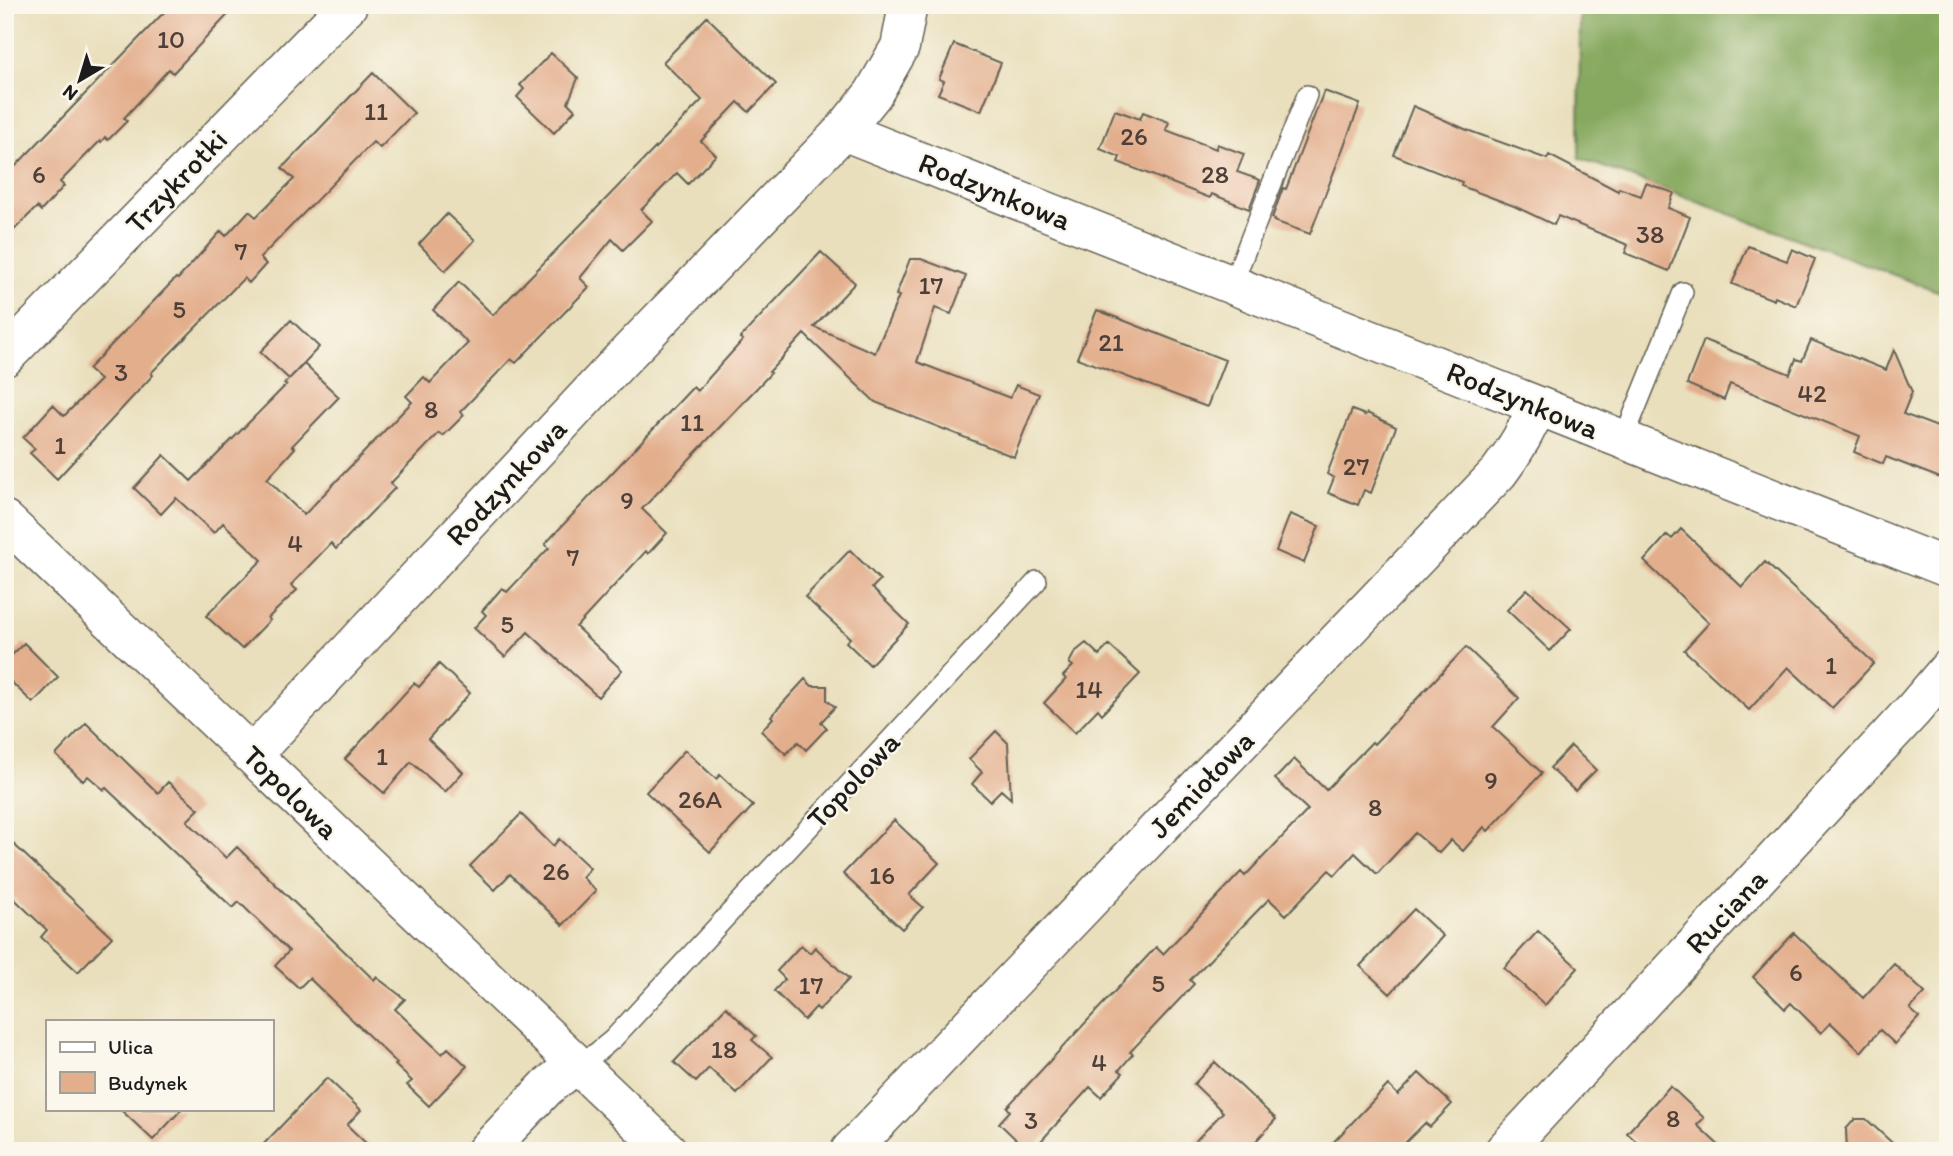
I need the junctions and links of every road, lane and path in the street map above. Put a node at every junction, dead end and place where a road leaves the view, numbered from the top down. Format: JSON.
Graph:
{"nodes":[{"id":1,"x":348,"y":5,"type":"edge"},
{"id":2,"x":908,"y":5,"type":"edge"},
{"id":3,"x":1307,"y":95,"type":"dead end"},
{"id":4,"x":843,"y":131,"type":"junction"},
{"id":5,"x":1233,"y":285,"type":"junction"},
{"id":6,"x":1683,"y":292,"type":"dead end"},
{"id":7,"x":5,"y":357,"type":"edge"},
{"id":8,"x":1537,"y":406,"type":"junction"},
{"id":9,"x":1623,"y":440,"type":"junction"},
{"id":10,"x":5,"y":520,"type":"edge"},
{"id":11,"x":1948,"y":568,"type":"edge"},
{"id":12,"x":1037,"y":581,"type":"dead end"},
{"id":13,"x":1948,"y":669,"type":"edge"},
{"id":14,"x":252,"y":755,"type":"junction"},
{"id":15,"x":576,"y":1064,"type":"junction"},
{"id":16,"x":486,"y":1151,"type":"edge"},
{"id":17,"x":668,"y":1151,"type":"edge"},
{"id":18,"x":850,"y":1151,"type":"edge"},
{"id":19,"x":1504,"y":1151,"type":"edge"}],
"edges":[{"from":1,"to":7,"type":"street","name":"Trzykrotki"},
{"from":2,"to":4,"type":"street"},
{"from":3,"to":5,"type":"lane"},
{"from":4,"to":5,"type":"street","name":"Rodzynkowa"},
{"from":4,"to":14,"type":"street","name":"Rodzynkowa"},
{"from":5,"to":8,"type":"street","name":"Rodzynkowa"},
{"from":6,"to":9,"type":"lane"},
{"from":8,"to":9,"type":"street","name":"Rodzynkowa"},
{"from":8,"to":18,"type":"street","name":"Jemiołowa"},
{"from":9,"to":11,"type":"street","name":"Rodzynkowa"},
{"from":10,"to":14,"type":"street","name":"Topolowa"},
{"from":12,"to":15,"type":"lane","name":"Topolowa"},
{"from":13,"to":19,"type":"street","name":"Ruciana"},
{"from":14,"to":15,"type":"street","name":"Topolowa"},
{"from":15,"to":16,"type":"street"},
{"from":15,"to":17,"type":"street","name":"Topolowa"}]}
